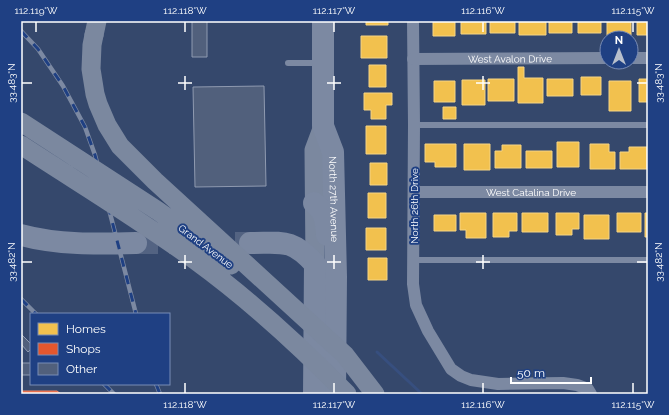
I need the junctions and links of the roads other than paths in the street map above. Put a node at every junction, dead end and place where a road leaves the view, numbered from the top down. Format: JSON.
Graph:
{"nodes":[{"id":1,"x":323,"y":21,"type":"edge"},
{"id":2,"x":413,"y":21,"type":"edge"},
{"id":3,"x":96,"y":28,"type":"edge"},
{"id":4,"x":599,"y":58,"type":"edge"},
{"id":5,"x":413,"y":59,"type":"junction"},
{"id":6,"x":288,"y":63,"type":"dead end"},
{"id":7,"x":323,"y":63,"type":"junction"},
{"id":8,"x":21,"y":122,"type":"edge"},
{"id":9,"x":414,"y":124,"type":"junction"},
{"id":10,"x":323,"y":126,"type":"junction"},
{"id":11,"x":648,"y":126,"type":"edge"},
{"id":12,"x":21,"y":145,"type":"edge"},
{"id":13,"x":414,"y":192,"type":"junction"},
{"id":14,"x":648,"y":192,"type":"edge"},
{"id":15,"x":314,"y":203,"type":"junction"},
{"id":16,"x":21,"y":235,"type":"edge"},
{"id":17,"x":136,"y":243,"type":"tunnel mouth"},
{"id":18,"x":250,"y":243,"type":"tunnel mouth"},
{"id":19,"x":413,"y":260,"type":"junction"},
{"id":20,"x":648,"y":260,"type":"edge"},
{"id":21,"x":315,"y":264,"type":"junction"},
{"id":22,"x":336,"y":276,"type":"junction"},
{"id":23,"x":590,"y":392,"type":"edge"},
{"id":24,"x":314,"y":394,"type":"edge"},
{"id":25,"x":335,"y":394,"type":"edge"},
{"id":26,"x":347,"y":394,"type":"edge"},
{"id":27,"x":372,"y":394,"type":"edge"},
{"id":28,"x":375,"y":394,"type":"edge"}],
"edges":[{"from":1,"to":7,"type":"highway","name":"North 27th Avenue"},
{"from":2,"to":5,"type":"street","name":"North 26th Drive"},
{"from":3,"to":28,"type":"main road","bridge":true},
{"from":4,"to":5,"type":"street","name":"West Avalon Drive"},
{"from":5,"to":9,"type":"street","name":"North 26th Drive"},
{"from":6,"to":7,"type":"lane"},
{"from":7,"to":10,"type":"highway","name":"North 27th Avenue"},
{"from":8,"to":27,"type":"main road","name":"Grand Avenue","bridge":true},
{"from":9,"to":11,"type":"lane"},
{"from":9,"to":13,"type":"street","name":"North 26th Drive"},
{"from":10,"to":15,"type":"main road","name":"North 27th Avenue"},
{"from":10,"to":22,"type":"highway","name":"North 27th Avenue"},
{"from":12,"to":26,"type":"main road","name":"Grand Avenue","bridge":true},
{"from":13,"to":14,"type":"street","name":"West Catalina Drive"},
{"from":13,"to":19,"type":"street","name":"North 26th Drive"},
{"from":15,"to":21,"type":"main road","name":"North 27th Avenue"},
{"from":15,"to":22,"type":"highway"},
{"from":16,"to":17,"type":"highway"},
{"from":18,"to":21,"type":"highway"},
{"from":19,"to":20,"type":"lane"},
{"from":19,"to":23,"type":"street","name":"North 26th Drive"},
{"from":21,"to":24,"type":"highway","name":"North 27th Avenue"},
{"from":22,"to":25,"type":"highway","name":"North 27th Avenue"}]}
